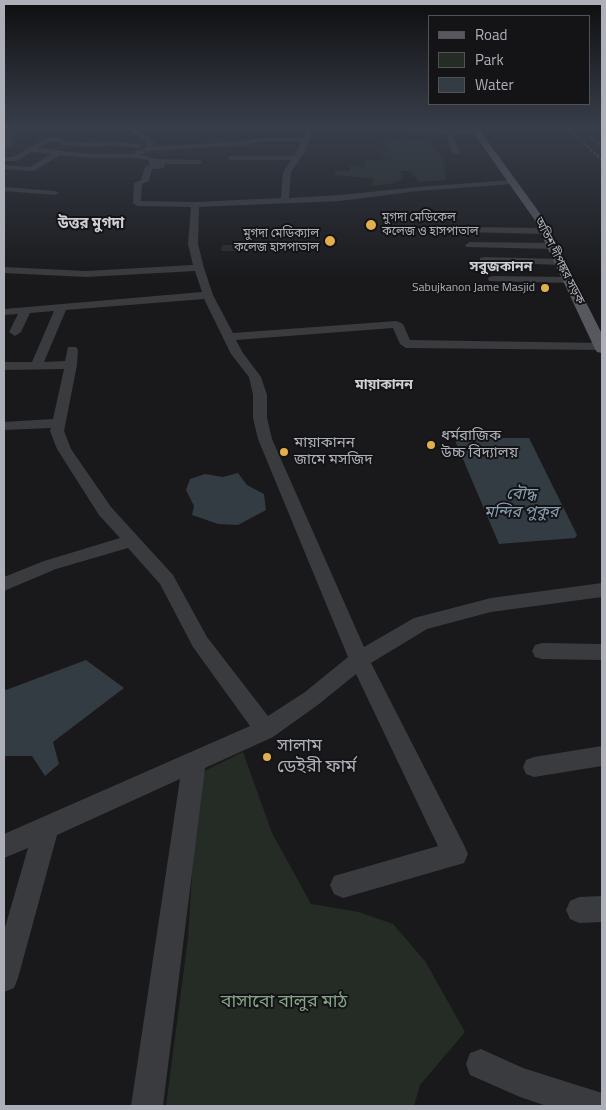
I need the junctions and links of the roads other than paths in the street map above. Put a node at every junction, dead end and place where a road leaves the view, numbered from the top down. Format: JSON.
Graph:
{"nodes":[{"id":1,"x":145,"y":180,"type":"edge"},
{"id":2,"x":286,"y":180,"type":"edge"},
{"id":3,"x":13,"y":181,"type":"dead end"},
{"id":4,"x":518,"y":182,"type":"junction"},
{"id":5,"x":4,"y":187,"type":"edge"},
{"id":6,"x":285,"y":190,"type":"junction"},
{"id":7,"x":275,"y":191,"type":"dead end"},
{"id":8,"x":55,"y":193,"type":"dead end"},
{"id":9,"x":285,"y":201,"type":"junction"},
{"id":10,"x":195,"y":205,"type":"junction"},
{"id":11,"x":467,"y":230,"type":"dead end"},
{"id":12,"x":546,"y":231,"type":"junction"},
{"id":13,"x":470,"y":245,"type":"dead end"},
{"id":14,"x":559,"y":246,"type":"junction"},
{"id":15,"x":484,"y":260,"type":"dead end"},
{"id":16,"x":561,"y":262,"type":"junction"},
{"id":17,"x":199,"y":268,"type":"junction"},
{"id":18,"x":4,"y":270,"type":"edge"},
{"id":19,"x":493,"y":280,"type":"dead end"},
{"id":20,"x":569,"y":280,"type":"junction"},
{"id":21,"x":208,"y":295,"type":"junction"},
{"id":22,"x":61,"y":308,"type":"junction"},
{"id":23,"x":26,"y":310,"type":"junction"},
{"id":24,"x":4,"y":312,"type":"edge"},
{"id":25,"x":15,"y":332,"type":"dead end"},
{"id":26,"x":229,"y":336,"type":"junction"},
{"id":27,"x":602,"y":348,"type":"edge"},
{"id":28,"x":23,"y":350,"type":"dead end"},
{"id":29,"x":72,"y":350,"type":"dead end"},
{"id":30,"x":70,"y":365,"type":"junction"},
{"id":31,"x":9,"y":366,"type":"edge"},
{"id":32,"x":36,"y":366,"type":"junction"},
{"id":33,"x":58,"y":423,"type":"junction"},
{"id":34,"x":4,"y":426,"type":"edge"},
{"id":35,"x":133,"y":540,"type":"junction"},
{"id":36,"x":4,"y":584,"type":"edge"},
{"id":37,"x":600,"y":595,"type":"edge"},
{"id":38,"x":542,"y":652,"type":"dead end"},
{"id":39,"x":602,"y":652,"type":"edge"},
{"id":40,"x":360,"y":660,"type":"junction"},
{"id":41,"x":266,"y":730,"type":"junction"},
{"id":42,"x":602,"y":756,"type":"edge"},
{"id":43,"x":194,"y":763,"type":"junction"},
{"id":44,"x":534,"y":767,"type":"dead end"},
{"id":45,"x":46,"y":829,"type":"junction"},
{"id":46,"x":4,"y":846,"type":"edge"},
{"id":47,"x":342,"y":885,"type":"dead end"},
{"id":48,"x":4,"y":978,"type":"edge"},
{"id":49,"x":481,"y":1064,"type":"dead end"},
{"id":50,"x":147,"y":1106,"type":"edge"},
{"id":51,"x":596,"y":1106,"type":"edge"}],
"edges":[{"from":1,"to":10,"type":"street"},
{"from":2,"to":6,"type":"street"},
{"from":3,"to":5,"type":"street"},
{"from":4,"to":9,"type":"street"},
{"from":4,"to":12,"type":"main road","name":"অতিশ দীপঙ্কর সড়ক"},
{"from":4,"to":14,"type":"main road","name":"অতিশ দীপঙ্কর সড়ক"},
{"from":5,"to":8,"type":"street"},
{"from":6,"to":7,"type":"street"},
{"from":6,"to":9,"type":"street"},
{"from":9,"to":10,"type":"street"},
{"from":10,"to":17,"type":"street"},
{"from":11,"to":12,"type":"street"},
{"from":12,"to":14,"type":"main road","name":"অতিশ দীপঙ্কর সড়ক"},
{"from":13,"to":14,"type":"street"},
{"from":14,"to":16,"type":"main road","name":"অতিশ দীপঙ্কর সড়ক"},
{"from":15,"to":16,"type":"street"},
{"from":16,"to":20,"type":"main road","name":"অতিশ দীপঙ্কর সড়ক"},
{"from":17,"to":18,"type":"street"},
{"from":17,"to":21,"type":"street"},
{"from":19,"to":20,"type":"street"},
{"from":20,"to":27,"type":"main road","name":"অতিশ দীপঙ্কর সড়ক"},
{"from":21,"to":22,"type":"street"},
{"from":21,"to":26,"type":"street"},
{"from":22,"to":23,"type":"street"},
{"from":22,"to":32,"type":"street"},
{"from":23,"to":24,"type":"street"},
{"from":23,"to":25,"type":"street"},
{"from":26,"to":27,"type":"street"},
{"from":26,"to":40,"type":"street"},
{"from":28,"to":31,"type":"street"},
{"from":29,"to":30,"type":"street"},
{"from":30,"to":32,"type":"street"},
{"from":30,"to":33,"type":"street"},
{"from":31,"to":32,"type":"street"},
{"from":33,"to":34,"type":"street"},
{"from":33,"to":35,"type":"street"},
{"from":35,"to":36,"type":"street"},
{"from":35,"to":41,"type":"street"},
{"from":37,"to":40,"type":"street"},
{"from":38,"to":39,"type":"street"},
{"from":40,"to":41,"type":"street"},
{"from":40,"to":47,"type":"street"},
{"from":41,"to":43,"type":"street"},
{"from":42,"to":44,"type":"street"},
{"from":43,"to":45,"type":"street"},
{"from":43,"to":50,"type":"street"},
{"from":45,"to":46,"type":"street"},
{"from":45,"to":48,"type":"street"},
{"from":49,"to":51,"type":"street"}]}
